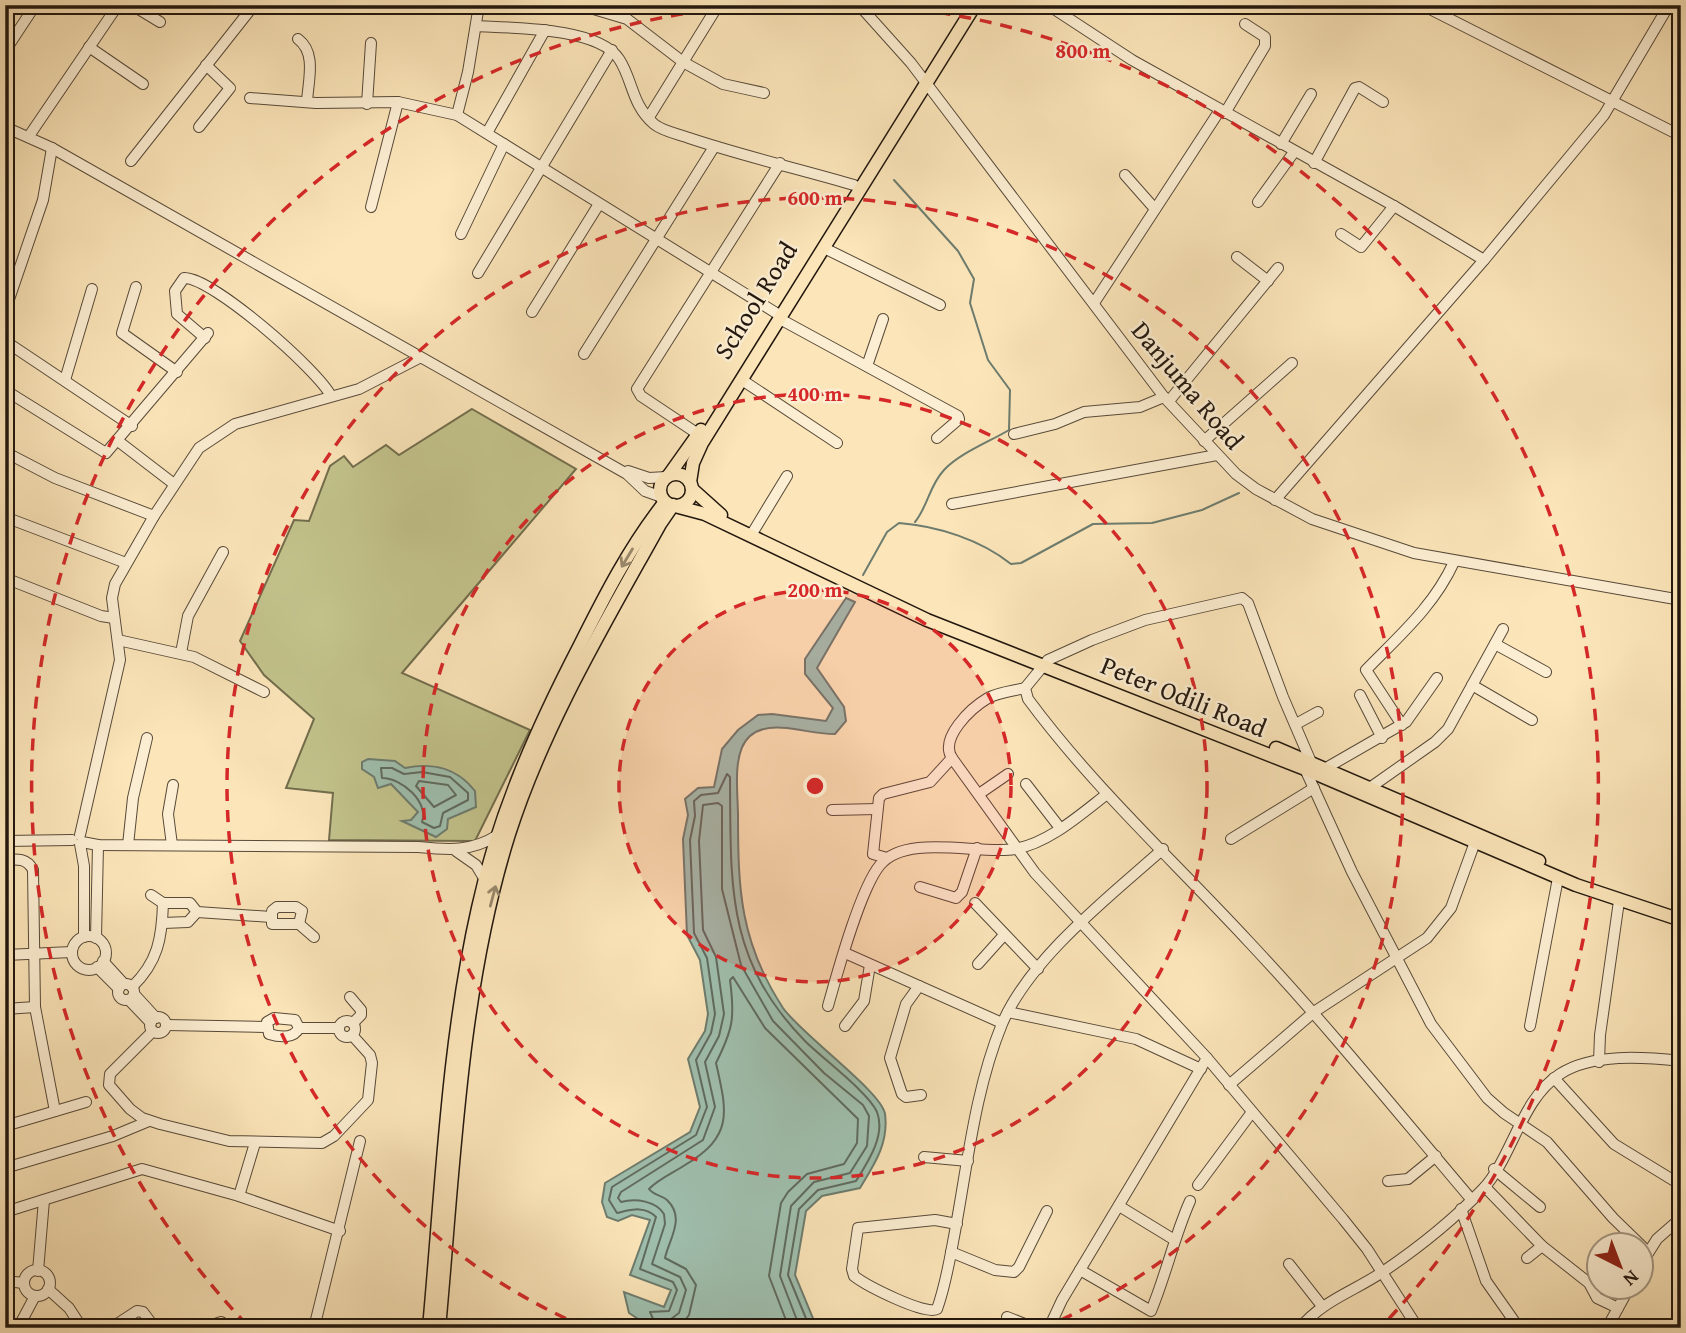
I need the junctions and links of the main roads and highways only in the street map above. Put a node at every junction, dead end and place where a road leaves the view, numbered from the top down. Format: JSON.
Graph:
{"nodes":[{"id":1,"x":966,"y":5,"type":"edge"},
{"id":2,"x":975,"y":5,"type":"edge"},
{"id":3,"x":923,"y":82,"type":"junction"},
{"id":4,"x":779,"y":315,"type":"junction"},
{"id":5,"x":668,"y":476,"type":"junction"},
{"id":6,"x":691,"y":485,"type":"junction"},
{"id":7,"x":669,"y":503,"type":"junction"},
{"id":8,"x":1045,"y":663,"type":"junction"},
{"id":9,"x":1308,"y":765,"type":"junction"},
{"id":10,"x":1681,"y":914,"type":"edge"},
{"id":11,"x":1681,"y":920,"type":"edge"},
{"id":12,"x":429,"y":1328,"type":"edge"},
{"id":13,"x":439,"y":1328,"type":"edge"}],
"edges":[{"from":1,"to":3,"type":"main road","name":"School Road"},
{"from":2,"to":3,"type":"main road"},
{"from":3,"to":4,"type":"main road"},
{"from":3,"to":4,"type":"main road","name":"School Road"},
{"from":4,"to":5,"type":"main road","name":"School Road"},
{"from":4,"to":6,"type":"main road"},
{"from":5,"to":6,"type":"main road"},
{"from":5,"to":7,"type":"main road"},
{"from":6,"to":7,"type":"main road"},
{"from":6,"to":8,"type":"main road","name":"Peter Odili Road"},
{"from":7,"to":8,"type":"main road","name":"Peter Odili Road"},
{"from":7,"to":12,"type":"main road","one_way":true},
{"from":13,"to":7,"type":"main road","one_way":true},
{"from":8,"to":9,"type":"main road","name":"Peter Odili Road"},
{"from":9,"to":10,"type":"main road","name":"Peter Odili Road"},
{"from":9,"to":11,"type":"main road","name":"Peter Odili Road"}]}
